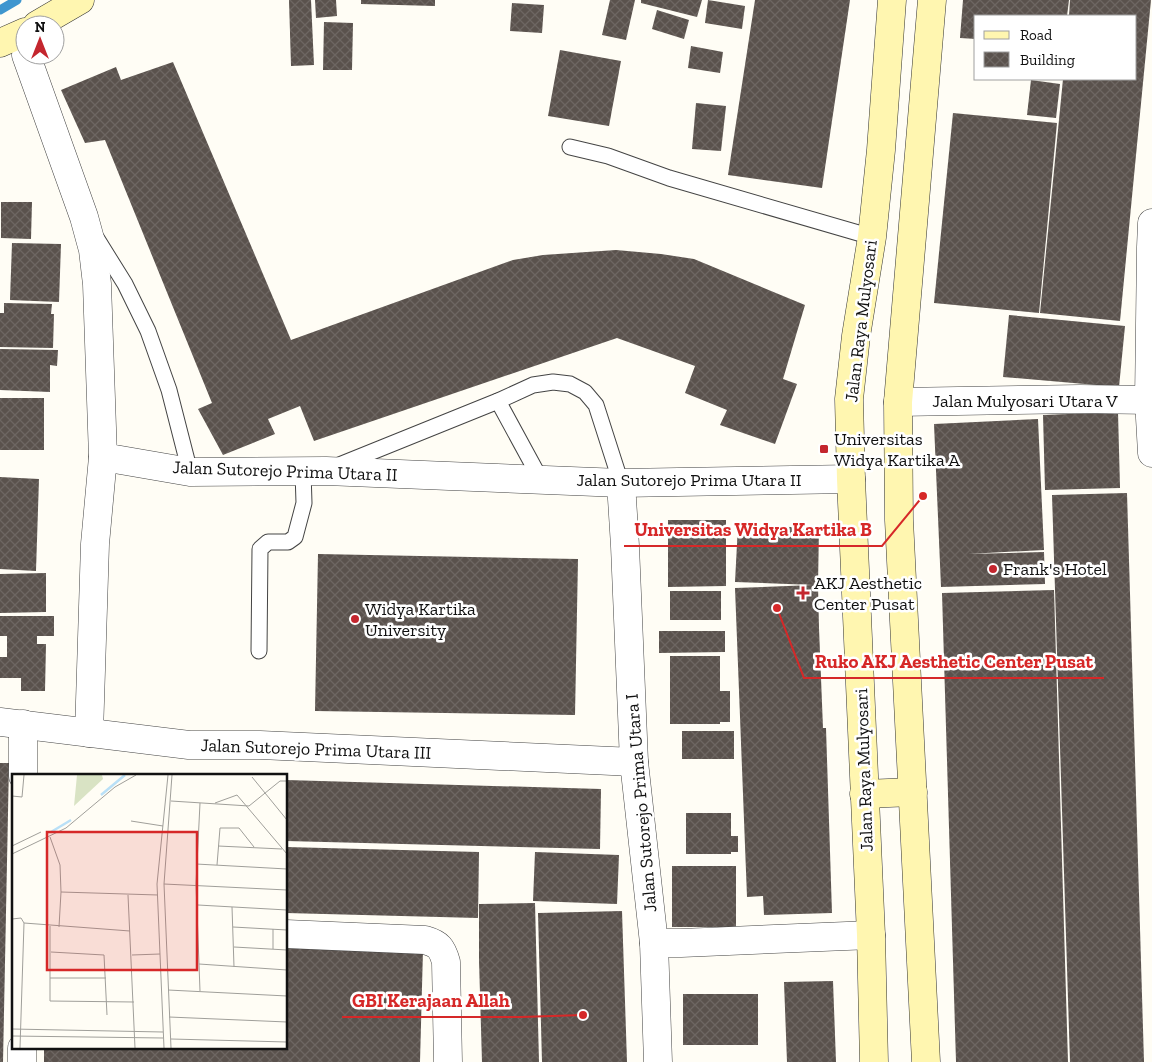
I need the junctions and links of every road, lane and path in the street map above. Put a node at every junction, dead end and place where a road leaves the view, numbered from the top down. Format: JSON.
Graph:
{"nodes":[{"id":1,"x":80,"y":0,"type":"edge"},
{"id":2,"x":892,"y":0,"type":"edge"},
{"id":3,"x":932,"y":0,"type":"edge"},
{"id":4,"x":58,"y":15,"type":"edge"},
{"id":5,"x":31,"y":65,"type":"edge"},
{"id":6,"x":887,"y":73,"type":"junction"},
{"id":7,"x":925,"y":78,"type":"junction"},
{"id":8,"x":570,"y":147,"type":"dead end"},
{"id":9,"x":84,"y":216,"type":"junction"},
{"id":10,"x":872,"y":237,"type":"junction"},
{"id":11,"x":1152,"y":239,"type":"edge"},
{"id":12,"x":1150,"y":400,"type":"edge"},
{"id":13,"x":498,"y":401,"type":"junction"},
{"id":14,"x":898,"y":402,"type":"junction"},
{"id":15,"x":1152,"y":453,"type":"edge"},
{"id":16,"x":103,"y":457,"type":"junction"},
{"id":17,"x":315,"y":471,"type":"junction"},
{"id":18,"x":190,"y":472,"type":"junction"},
{"id":19,"x":851,"y":479,"type":"junction"},
{"id":20,"x":541,"y":480,"type":"junction"},
{"id":21,"x":622,"y":483,"type":"junction"},
{"id":22,"x":259,"y":651,"type":"dead end"},
{"id":23,"x":11,"y":723,"type":"edge"},
{"id":24,"x":89,"y":733,"type":"junction"},
{"id":25,"x":634,"y":762,"type":"junction"},
{"id":26,"x":23,"y":774,"type":"edge"},
{"id":27,"x":913,"y":792,"type":"junction"},
{"id":28,"x":864,"y":794,"type":"junction"},
{"id":29,"x":288,"y":934,"type":"edge"},
{"id":30,"x":870,"y":935,"type":"junction"},
{"id":31,"x":654,"y":943,"type":"junction"},
{"id":32,"x":448,"y":1062,"type":"edge"},
{"id":33,"x":658,"y":1062,"type":"edge"},
{"id":34,"x":874,"y":1062,"type":"edge"},
{"id":35,"x":926,"y":1062,"type":"edge"}],
"edges":[{"from":1,"to":4,"type":"main road"},
{"from":2,"to":6,"type":"main road","name":"Jalan Raya Mulyosari"},
{"from":3,"to":7,"type":"main road"},
{"from":5,"to":9,"type":"street"},
{"from":6,"to":7,"type":"main road"},
{"from":6,"to":10,"type":"main road","name":"Jalan Raya Mulyosari"},
{"from":7,"to":14,"type":"main road"},
{"from":8,"to":10,"type":"lane"},
{"from":9,"to":16,"type":"street"},
{"from":9,"to":18,"type":"lane"},
{"from":10,"to":19,"type":"main road","name":"Jalan Raya Mulyosari"},
{"from":11,"to":12,"type":"street"},
{"from":12,"to":14,"type":"street","name":"Jalan Mulyosari Utara V"},
{"from":12,"to":15,"type":"street"},
{"from":13,"to":17,"type":"lane"},
{"from":13,"to":20,"type":"lane"},
{"from":13,"to":21,"type":"lane"},
{"from":14,"to":27,"type":"main road"},
{"from":16,"to":18,"type":"street","name":"Jalan Sutorejo Prima Utara II"},
{"from":16,"to":24,"type":"street"},
{"from":17,"to":18,"type":"street","name":"Jalan Sutorejo Prima Utara II"},
{"from":17,"to":20,"type":"street","name":"Jalan Sutorejo Prima Utara II"},
{"from":17,"to":22,"type":"lane"},
{"from":19,"to":21,"type":"street","name":"Jalan Sutorejo Prima Utara II"},
{"from":19,"to":28,"type":"main road","name":"Jalan Raya Mulyosari"},
{"from":20,"to":21,"type":"street","name":"Jalan Sutorejo Prima Utara II"},
{"from":21,"to":25,"type":"street","name":"Jalan Sutorejo Prima Utara I"},
{"from":23,"to":24,"type":"street","name":"Jalan Sutorejo Prima Utara III"},
{"from":23,"to":26,"type":"street"},
{"from":24,"to":25,"type":"street","name":"Jalan Sutorejo Prima Utara III"},
{"from":25,"to":31,"type":"street","name":"Jalan Sutorejo Prima Utara I"},
{"from":27,"to":28,"type":"main road"},
{"from":27,"to":35,"type":"main road"},
{"from":28,"to":30,"type":"main road","name":"Jalan Raya Mulyosari"},
{"from":29,"to":32,"type":"street"},
{"from":30,"to":31,"type":"street"},
{"from":30,"to":34,"type":"main road","name":"Jalan Raya Mulyosari"},
{"from":31,"to":33,"type":"street","name":"Jalan Sutorejo Prima Utara I"}]}
